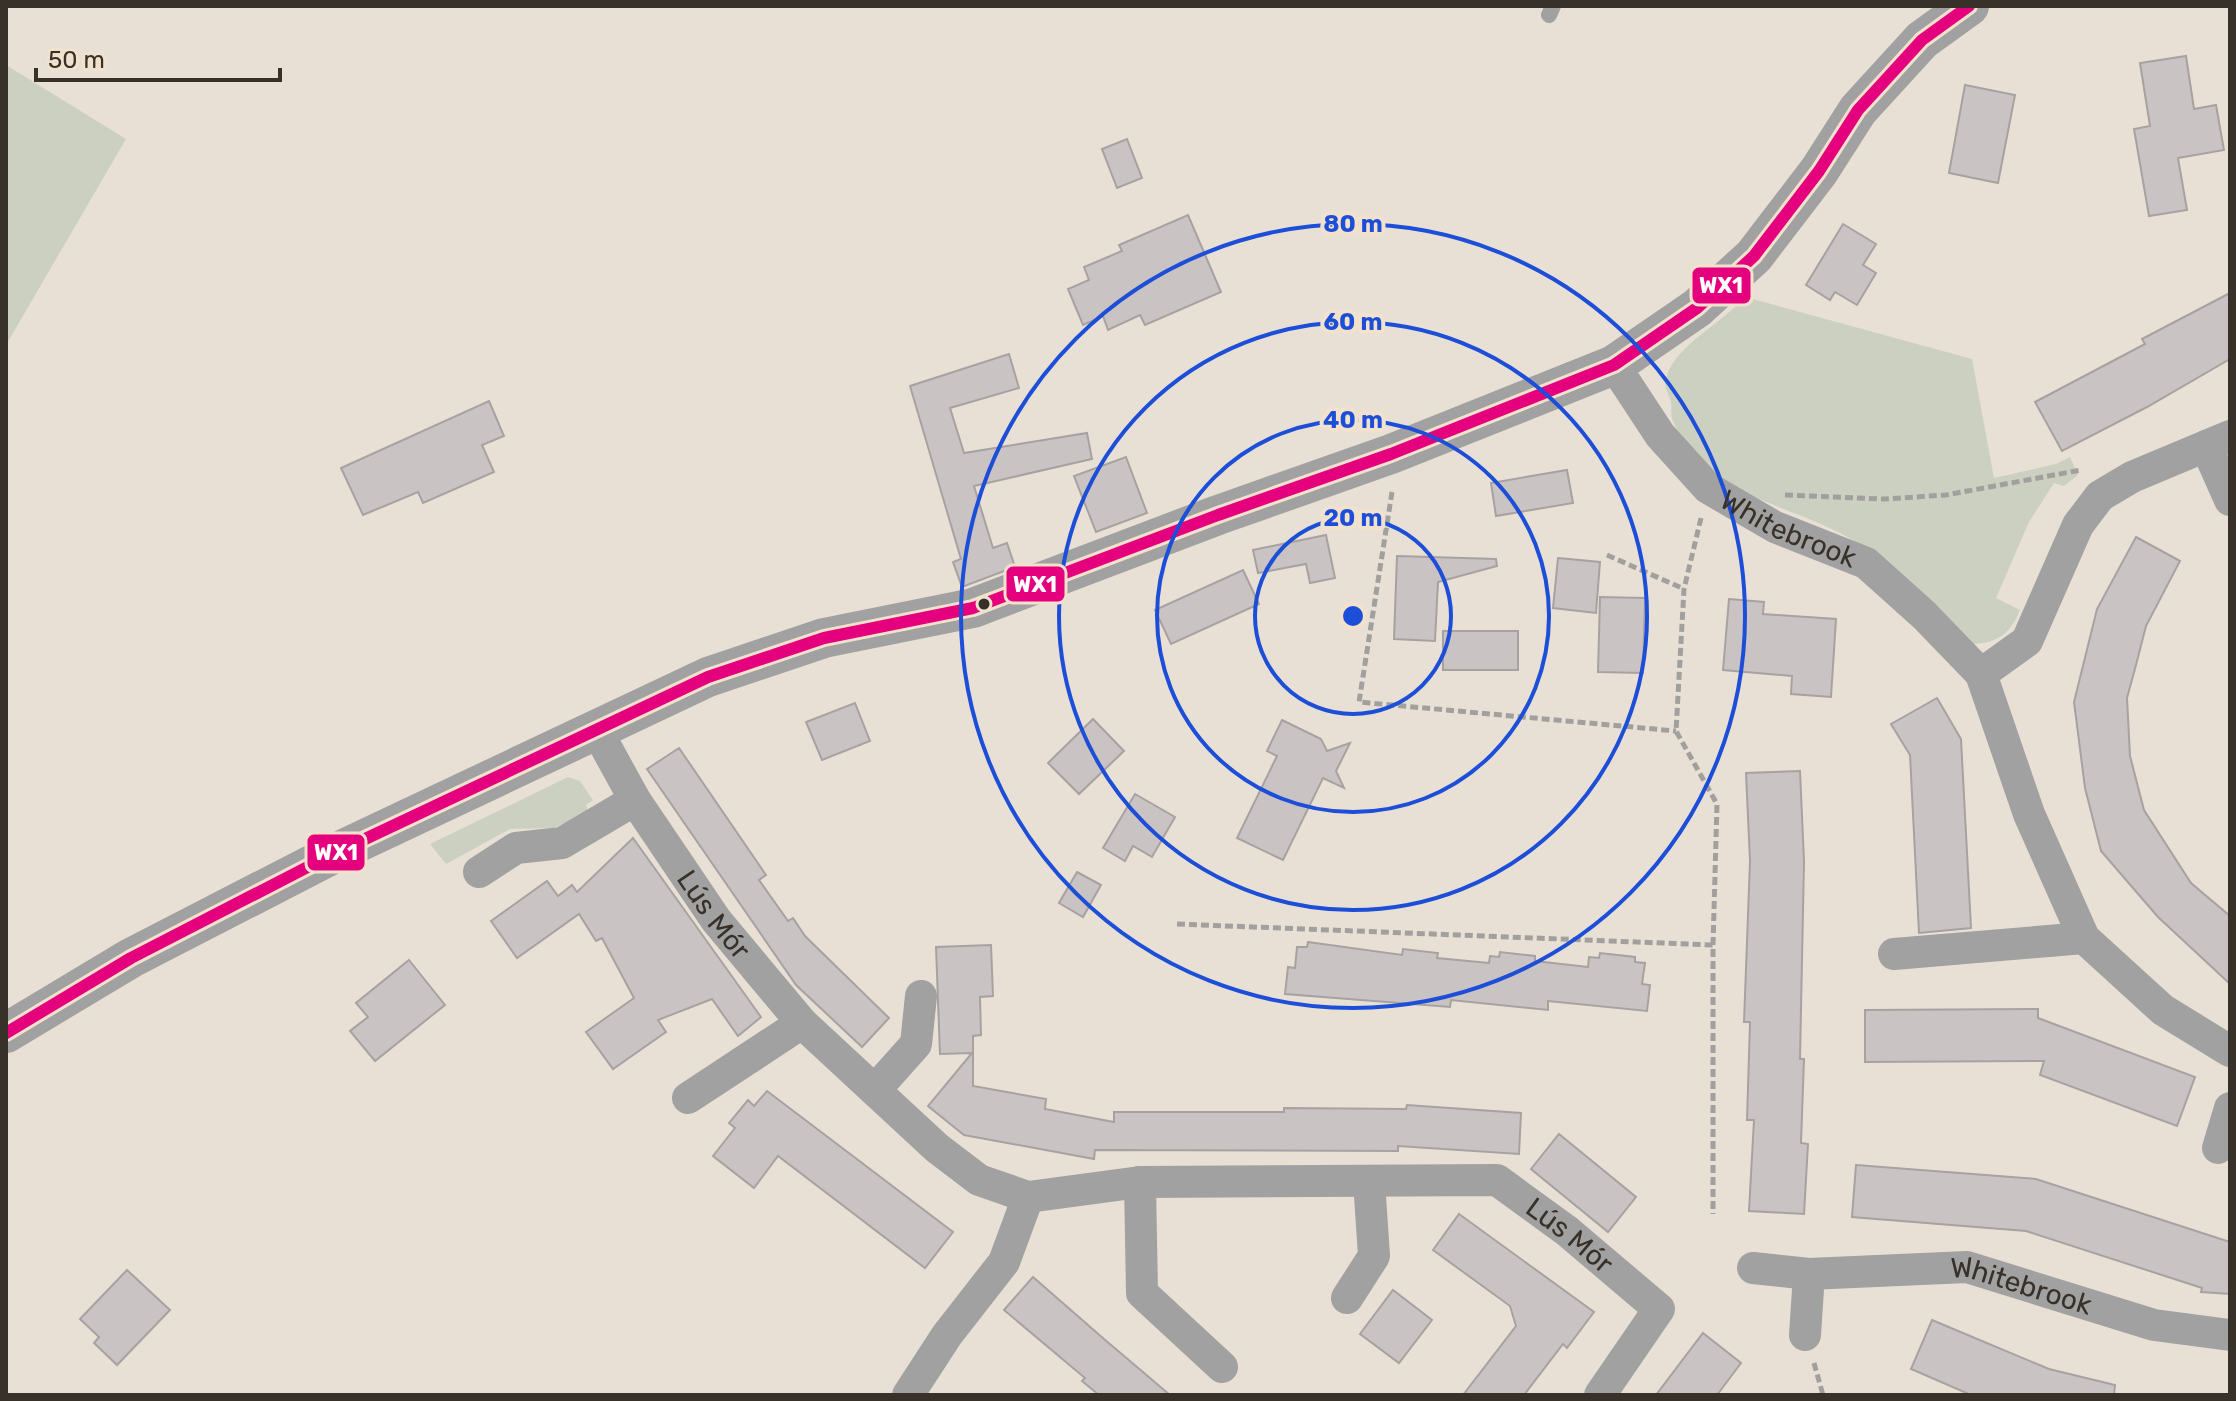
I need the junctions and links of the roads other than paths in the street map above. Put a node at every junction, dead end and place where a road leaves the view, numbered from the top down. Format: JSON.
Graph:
{"nodes":[{"id":1,"x":1954,"y":10,"type":"edge"},
{"id":2,"x":1614,"y":365,"type":"junction"},
{"id":3,"x":2218,"y":441,"type":"edge"},
{"id":4,"x":2230,"y":500,"type":"edge"},
{"id":5,"x":1981,"y":674,"type":"junction"},
{"id":6,"x":596,"y":729,"type":"junction"},
{"id":7,"x":635,"y":800,"type":"junction"},
{"id":8,"x":479,"y":872,"type":"dead end"},
{"id":9,"x":2084,"y":938,"type":"junction"},
{"id":10,"x":1894,"y":954,"type":"dead end"},
{"id":11,"x":921,"y":996,"type":"dead end"},
{"id":12,"x":802,"y":1023,"type":"junction"},
{"id":13,"x":6,"y":1033,"type":"edge"},
{"id":14,"x":2230,"y":1051,"type":"edge"},
{"id":15,"x":875,"y":1090,"type":"junction"},
{"id":16,"x":688,"y":1098,"type":"dead end"},
{"id":17,"x":2230,"y":1108,"type":"edge"},
{"id":18,"x":2218,"y":1148,"type":"dead end"},
{"id":19,"x":1369,"y":1181,"type":"junction"},
{"id":20,"x":1140,"y":1182,"type":"junction"},
{"id":21,"x":1028,"y":1197,"type":"junction"},
{"id":22,"x":1753,"y":1268,"type":"dead end"},
{"id":23,"x":1809,"y":1274,"type":"junction"},
{"id":24,"x":1347,"y":1298,"type":"dead end"},
{"id":25,"x":1805,"y":1335,"type":"dead end"},
{"id":26,"x":2230,"y":1335,"type":"edge"},
{"id":27,"x":1222,"y":1367,"type":"dead end"},
{"id":28,"x":908,"y":1395,"type":"edge"},
{"id":29,"x":1600,"y":1395,"type":"edge"}],
"edges":[{"from":1,"to":2,"type":"street"},
{"from":2,"to":5,"type":"street","name":"Whitebrook"},
{"from":2,"to":6,"type":"street"},
{"from":3,"to":4,"type":"street"},
{"from":3,"to":5,"type":"street"},
{"from":5,"to":9,"type":"street","name":"Whitebrook"},
{"from":6,"to":7,"type":"street","name":"Lús Mór"},
{"from":6,"to":13,"type":"street"},
{"from":7,"to":8,"type":"street"},
{"from":7,"to":12,"type":"street","name":"Lús Mór"},
{"from":9,"to":10,"type":"street"},
{"from":9,"to":14,"type":"street","name":"Whitebrook"},
{"from":11,"to":15,"type":"street"},
{"from":12,"to":15,"type":"street","name":"Lús Mór"},
{"from":12,"to":16,"type":"street"},
{"from":15,"to":21,"type":"street","name":"Lús Mór"},
{"from":17,"to":18,"type":"street"},
{"from":19,"to":20,"type":"street","name":"Lús Mór"},
{"from":19,"to":24,"type":"street"},
{"from":19,"to":29,"type":"street","name":"Lús Mór"},
{"from":20,"to":21,"type":"street","name":"Lús Mór"},
{"from":20,"to":27,"type":"street"},
{"from":21,"to":28,"type":"street"},
{"from":22,"to":23,"type":"street","name":"Whitebrook"},
{"from":23,"to":25,"type":"street"},
{"from":23,"to":26,"type":"street","name":"Whitebrook"}]}
